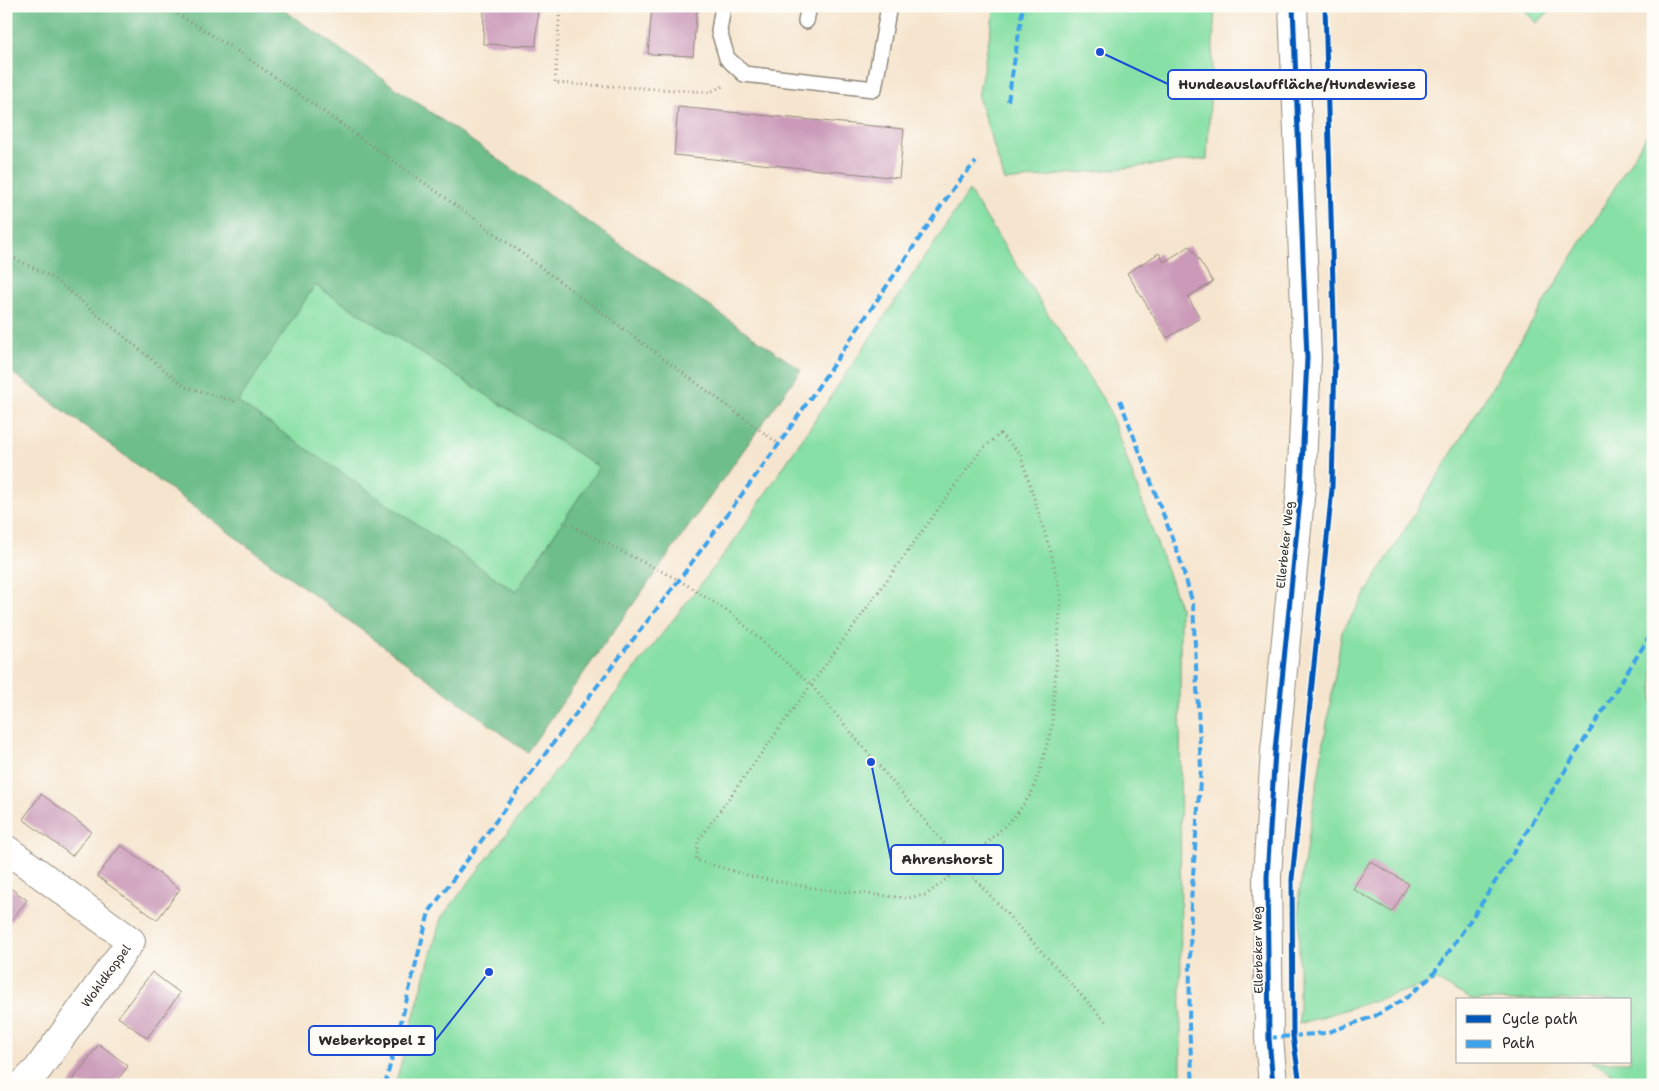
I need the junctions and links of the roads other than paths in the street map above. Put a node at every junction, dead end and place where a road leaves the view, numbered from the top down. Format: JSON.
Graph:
{"nodes":[{"id":1,"x":723,"y":6,"type":"edge"},
{"id":2,"x":889,"y":6,"type":"edge"},
{"id":3,"x":1293,"y":6,"type":"edge"},
{"id":4,"x":6,"y":850,"type":"edge"},
{"id":5,"x":22,"y":1085,"type":"edge"},
{"id":6,"x":1273,"y":1085,"type":"edge"}],
"edges":[{"from":1,"to":2,"type":"lane"},
{"from":3,"to":6,"type":"street","name":"Ellerbeker Weg"},
{"from":4,"to":5,"type":"street","name":"Wohldkoppel"}]}
